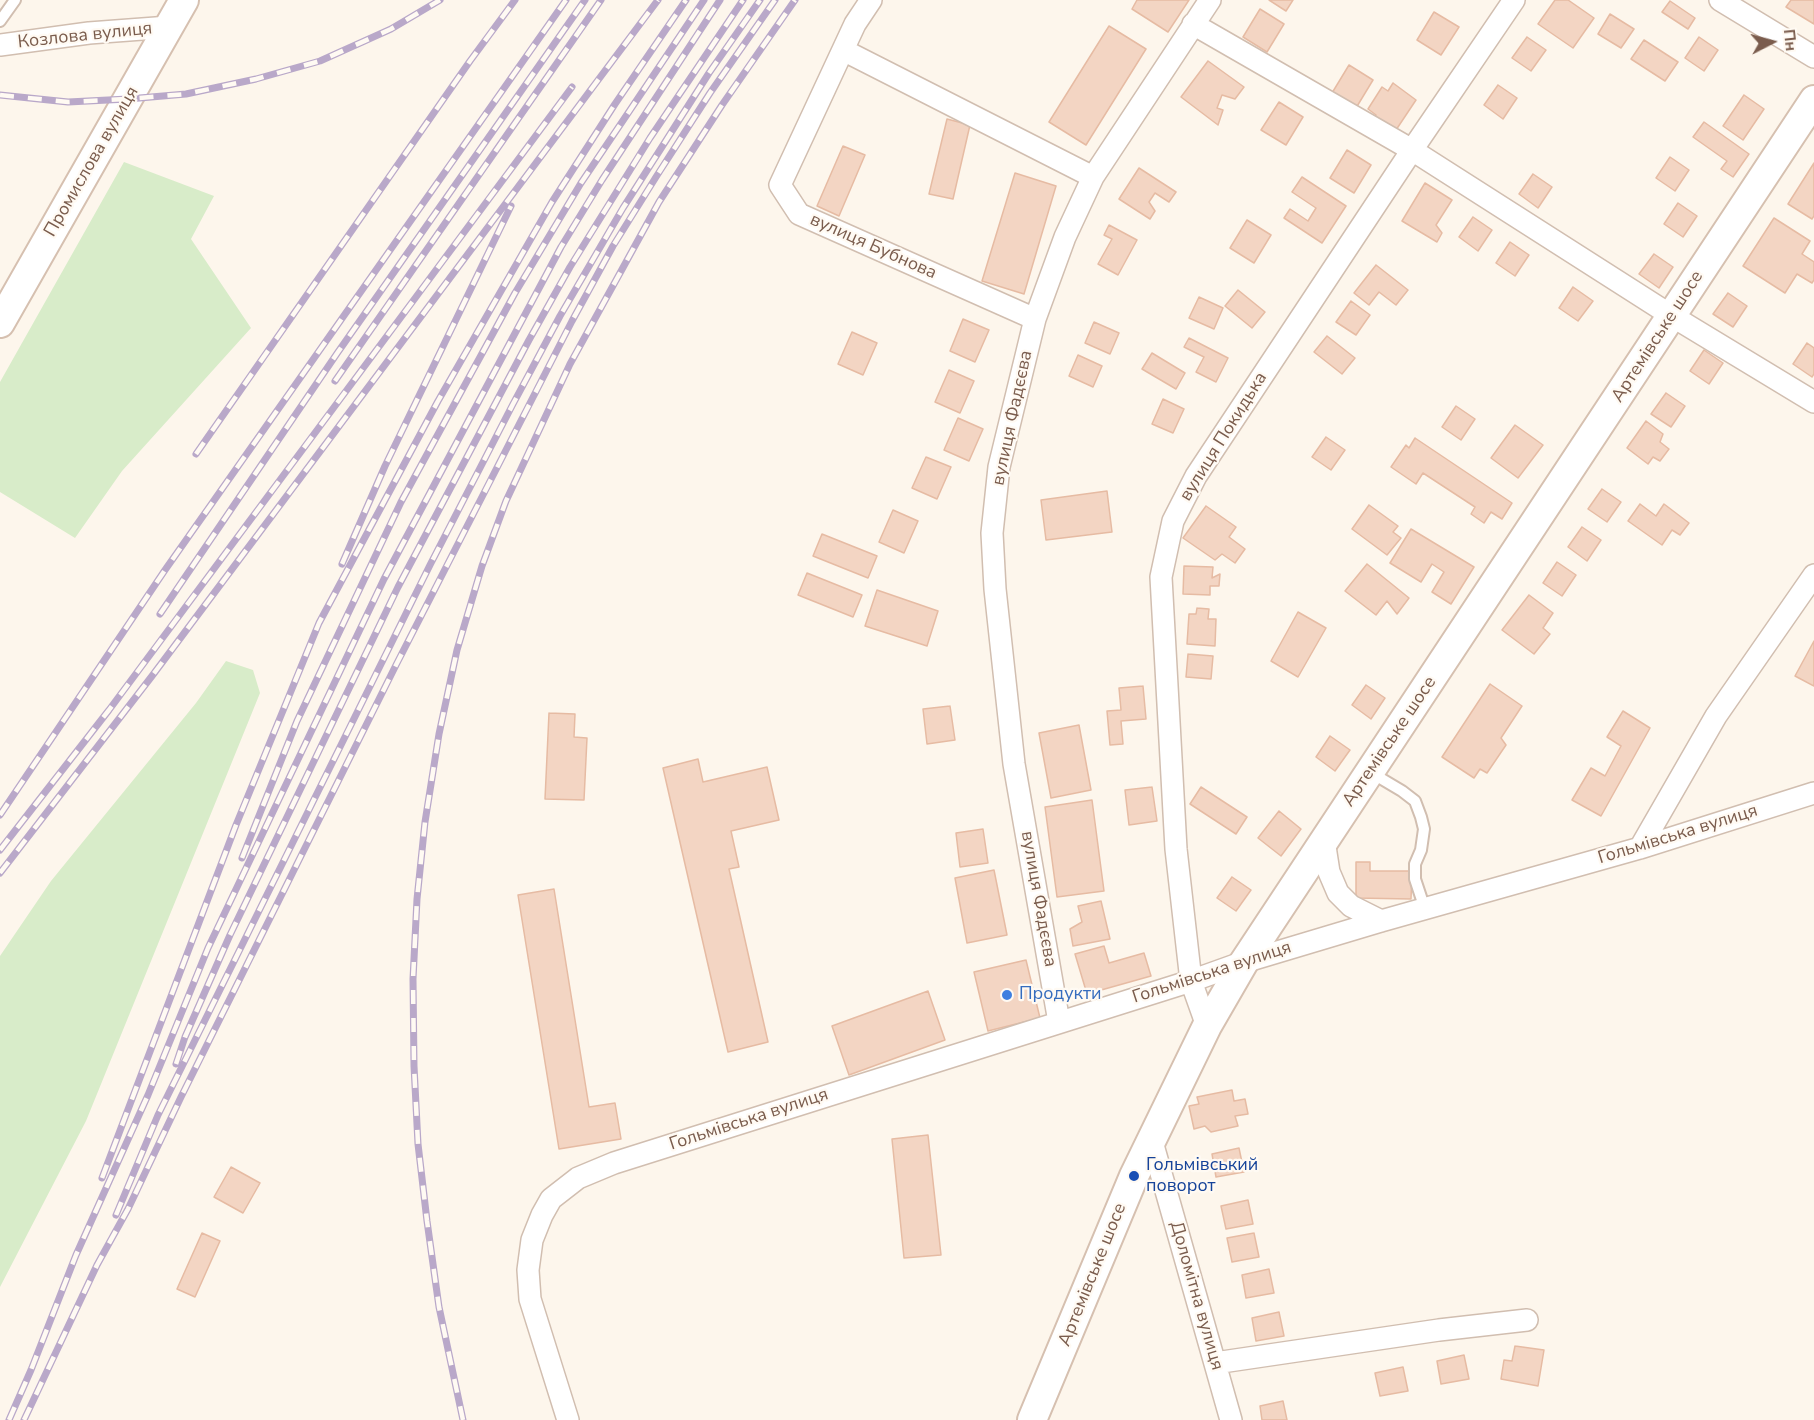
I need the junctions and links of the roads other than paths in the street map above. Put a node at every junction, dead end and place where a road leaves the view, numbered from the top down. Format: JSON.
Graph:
{"nodes":[{"id":1,"x":15,"y":0,"type":"edge"},
{"id":2,"x":184,"y":0,"type":"edge"},
{"id":3,"x":871,"y":0,"type":"edge"},
{"id":4,"x":1210,"y":0,"type":"edge"},
{"id":5,"x":1514,"y":0,"type":"edge"},
{"id":6,"x":1719,"y":0,"type":"edge"},
{"id":7,"x":0,"y":21,"type":"edge"},
{"id":8,"x":1193,"y":24,"type":"junction"},
{"id":9,"x":169,"y":27,"type":"junction"},
{"id":10,"x":0,"y":45,"type":"edge"},
{"id":11,"x":843,"y":50,"type":"junction"},
{"id":12,"x":1814,"y":57,"type":"edge"},
{"id":13,"x":1814,"y":100,"type":"edge"},
{"id":14,"x":1412,"y":150,"type":"junction"},
{"id":15,"x":1094,"y":177,"type":"junction"},
{"id":16,"x":1672,"y":316,"type":"junction"},
{"id":17,"x":1035,"y":319,"type":"junction"},
{"id":18,"x":0,"y":323,"type":"edge"},
{"id":19,"x":1814,"y":402,"type":"edge"},
{"id":20,"x":1814,"y":575,"type":"edge"},
{"id":21,"x":1370,"y":772,"type":"junction"},
{"id":22,"x":1814,"y":793,"type":"edge"},
{"id":23,"x":1324,"y":840,"type":"junction"},
{"id":24,"x":1640,"y":848,"type":"junction"},
{"id":25,"x":1425,"y":909,"type":"junction"},
{"id":26,"x":1381,"y":921,"type":"junction"},
{"id":27,"x":1244,"y":962,"type":"junction"},
{"id":28,"x":1191,"y":981,"type":"junction"},
{"id":29,"x":1059,"y":1022,"type":"junction"},
{"id":30,"x":1207,"y":1026,"type":"junction"},
{"id":31,"x":1151,"y":1138,"type":"junction"},
{"id":32,"x":1527,"y":1320,"type":"dead end"},
{"id":33,"x":1215,"y":1364,"type":"junction"},
{"id":34,"x":568,"y":1420,"type":"edge"},
{"id":35,"x":1032,"y":1420,"type":"edge"},
{"id":36,"x":1231,"y":1420,"type":"edge"}],
"edges":[{"from":1,"to":7,"type":"lane"},
{"from":2,"to":9,"type":"main road","name":"Промислова вулиця"},
{"from":3,"to":11,"type":"street","name":"вулиця Бубнова"},
{"from":4,"to":8,"type":"street","name":"вулиця Фадєєва"},
{"from":5,"to":14,"type":"street","name":"вулиця Покидька"},
{"from":6,"to":12,"type":"street"},
{"from":8,"to":14,"type":"street"},
{"from":8,"to":15,"type":"street","name":"вулиця Фадєєва"},
{"from":9,"to":10,"type":"street","name":"Козлова вулиця"},
{"from":9,"to":18,"type":"main road","name":"Промислова вулиця"},
{"from":11,"to":15,"type":"street"},
{"from":11,"to":17,"type":"street","name":"вулиця Бубнова"},
{"from":13,"to":16,"type":"main road","name":"Артемівське шосе"},
{"from":14,"to":16,"type":"street"},
{"from":14,"to":28,"type":"street","name":"вулиця Покидька"},
{"from":15,"to":17,"type":"street","name":"вулиця Фадєєва"},
{"from":16,"to":19,"type":"street"},
{"from":16,"to":21,"type":"main road","name":"Артемівське шосе"},
{"from":17,"to":29,"type":"street","name":"вулиця Фадєєва"},
{"from":20,"to":24,"type":"street"},
{"from":21,"to":23,"type":"main road","name":"Артемівське шосе"},
{"from":21,"to":25,"type":"lane"},
{"from":22,"to":24,"type":"street","name":"Гольмівська вулиця"},
{"from":23,"to":26,"type":"street"},
{"from":23,"to":27,"type":"main road","name":"Артемівське шосе"},
{"from":24,"to":25,"type":"street","name":"Гольмівська вулиця"},
{"from":25,"to":26,"type":"street","name":"Гольмівська вулиця"},
{"from":26,"to":27,"type":"street","name":"Гольмівська вулиця"},
{"from":27,"to":28,"type":"street","name":"Гольмівська вулиця"},
{"from":27,"to":30,"type":"main road","name":"Артемівське шосе"},
{"from":28,"to":29,"type":"street","name":"Гольмівська вулиця"},
{"from":28,"to":30,"type":"street","name":"вулиця Покидька"},
{"from":29,"to":34,"type":"street","name":"Гольмівська вулиця"},
{"from":30,"to":31,"type":"main road","name":"Артемівське шосе"},
{"from":31,"to":33,"type":"street","name":"Доломітна вулиця"},
{"from":31,"to":35,"type":"main road","name":"Артемівське шосе"},
{"from":32,"to":33,"type":"street"},
{"from":33,"to":36,"type":"street","name":"Доломітна вулиця"}]}
